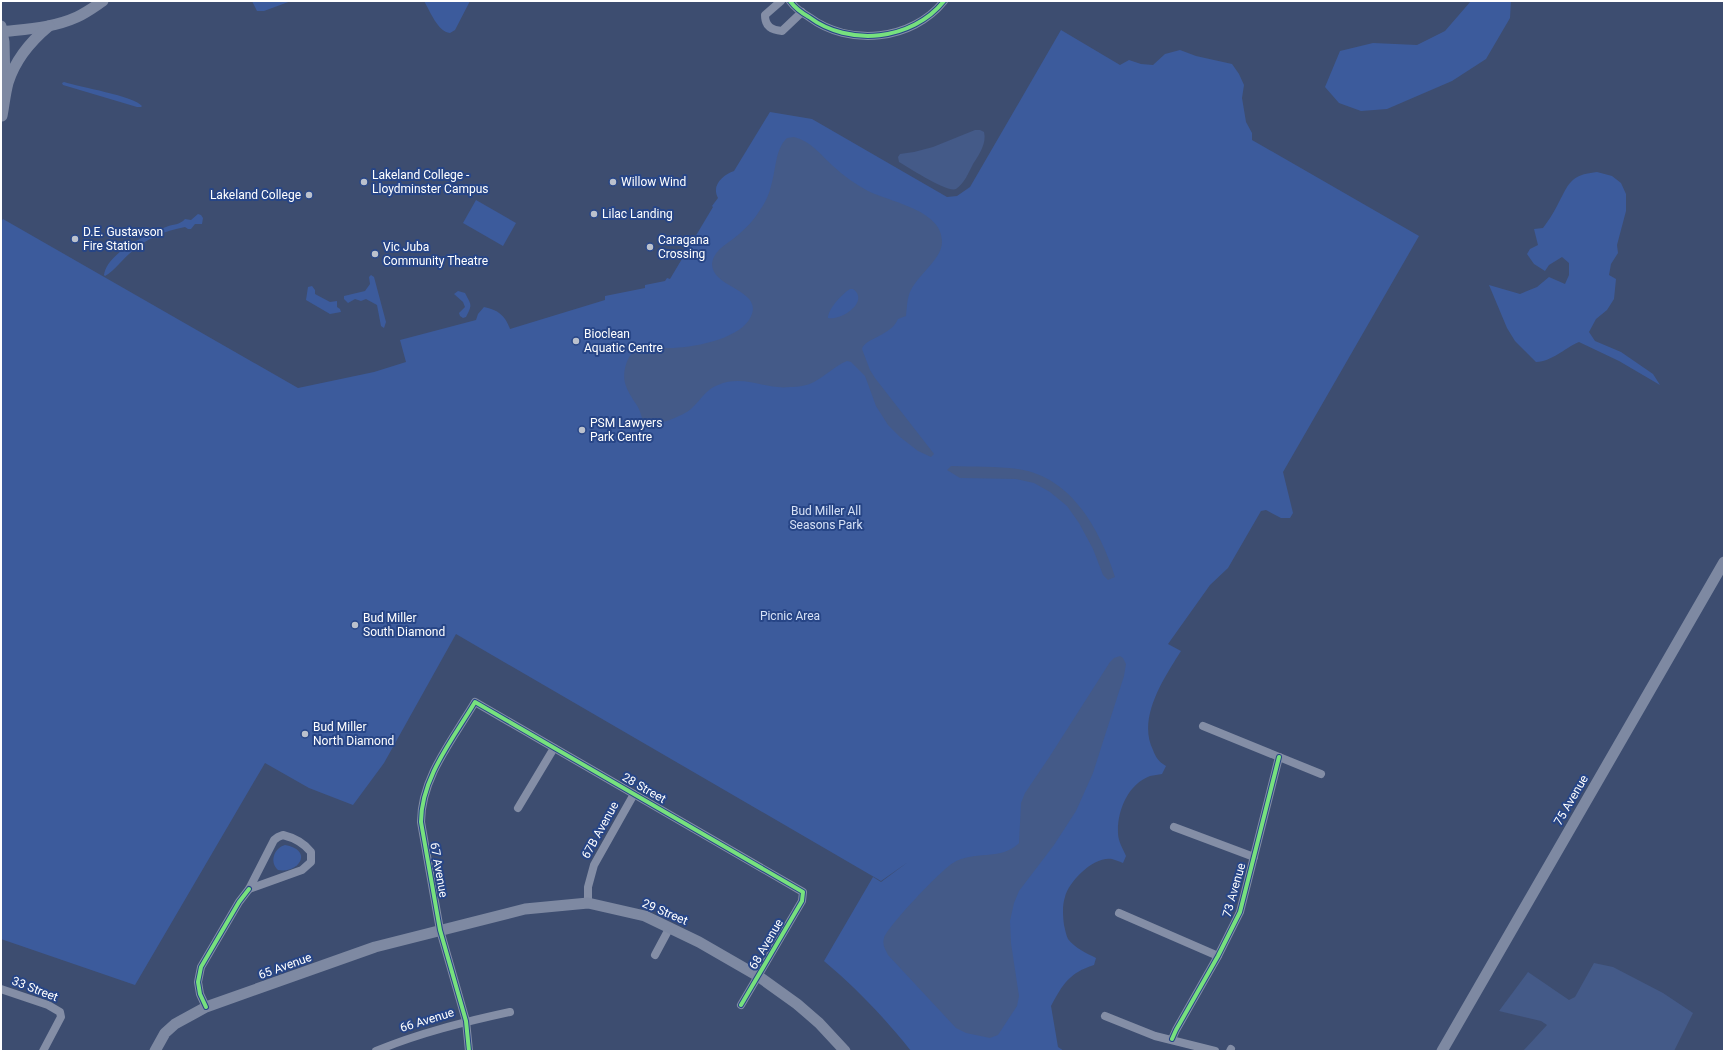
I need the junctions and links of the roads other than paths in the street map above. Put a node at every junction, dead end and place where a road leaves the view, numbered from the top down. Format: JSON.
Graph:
{"nodes":[{"id":1,"x":103,"y":1,"type":"edge"},
{"id":2,"x":781,"y":1,"type":"edge"},
{"id":3,"x":790,"y":1,"type":"edge"},
{"id":4,"x":944,"y":1,"type":"edge"},
{"id":5,"x":802,"y":12,"type":"junction"},
{"id":6,"x":49,"y":26,"type":"junction"},
{"id":7,"x":1,"y":30,"type":"edge"},
{"id":8,"x":1,"y":119,"type":"edge"},
{"id":9,"x":1724,"y":562,"type":"edge"},
{"id":10,"x":475,"y":702,"type":"joint"},
{"id":11,"x":1203,"y":726,"type":"dead end"},
{"id":12,"x":554,"y":748,"type":"junction"},
{"id":13,"x":1279,"y":758,"type":"junction"},
{"id":14,"x":1321,"y":774,"type":"dead end"},
{"id":15,"x":634,"y":794,"type":"junction"},
{"id":16,"x":518,"y":808,"type":"dead end"},
{"id":17,"x":1174,"y":827,"type":"dead end"},
{"id":18,"x":1254,"y":857,"type":"junction"},
{"id":19,"x":249,"y":889,"type":"junction"},
{"id":20,"x":803,"y":892,"type":"joint"},
{"id":21,"x":588,"y":903,"type":"junction"},
{"id":22,"x":1118,"y":913,"type":"dead end"},
{"id":23,"x":670,"y":927,"type":"junction"},
{"id":24,"x":440,"y":930,"type":"junction"},
{"id":25,"x":655,"y":955,"type":"dead end"},
{"id":26,"x":1218,"y":956,"type":"junction"},
{"id":27,"x":758,"y":976,"type":"junction"},
{"id":28,"x":1,"y":990,"type":"edge"},
{"id":29,"x":741,"y":1005,"type":"dead end"},
{"id":30,"x":206,"y":1008,"type":"junction"},
{"id":31,"x":510,"y":1012,"type":"dead end"},
{"id":32,"x":1105,"y":1016,"type":"dead end"},
{"id":33,"x":466,"y":1021,"type":"junction"},
{"id":34,"x":1172,"y":1039,"type":"junction"},
{"id":35,"x":43,"y":1051,"type":"edge"},
{"id":36,"x":155,"y":1051,"type":"edge"},
{"id":37,"x":376,"y":1051,"type":"edge"},
{"id":38,"x":469,"y":1051,"type":"edge"},
{"id":39,"x":845,"y":1051,"type":"edge"},
{"id":40,"x":1215,"y":1051,"type":"edge"},
{"id":41,"x":1442,"y":1051,"type":"edge"}],
"edges":[{"from":1,"to":6,"type":"main road"},
{"from":2,"to":5,"type":"street"},
{"from":3,"to":5,"type":"street"},
{"from":4,"to":5,"type":"street"},
{"from":6,"to":7,"type":"main road"},
{"from":6,"to":8,"type":"main road"},
{"from":7,"to":8,"type":"main road"},
{"from":9,"to":41,"type":"main road","name":"75 Avenue"},
{"from":10,"to":12,"type":"street","name":"28 Street"},
{"from":10,"to":24,"type":"street","name":"67 Avenue"},
{"from":11,"to":13,"type":"street"},
{"from":12,"to":15,"type":"street","name":"28 Street"},
{"from":12,"to":16,"type":"street"},
{"from":13,"to":14,"type":"street"},
{"from":13,"to":18,"type":"street","name":"73 Avenue"},
{"from":15,"to":20,"type":"street","name":"28 Street"},
{"from":15,"to":21,"type":"street","name":"67B Avenue"},
{"from":17,"to":18,"type":"street"},
{"from":18,"to":26,"type":"street","name":"73 Avenue"},
{"from":19,"to":19,"type":"street"},
{"from":19,"to":30,"type":"street"},
{"from":20,"to":27,"type":"street","name":"68 Avenue"},
{"from":21,"to":23,"type":"main road","name":"29 Street"},
{"from":21,"to":24,"type":"main road","name":"29 Street"},
{"from":22,"to":26,"type":"street"},
{"from":23,"to":25,"type":"street"},
{"from":23,"to":27,"type":"main road","name":"29 Street"},
{"from":24,"to":30,"type":"main road","name":"65 Avenue"},
{"from":24,"to":33,"type":"street","name":"67 Avenue"},
{"from":26,"to":34,"type":"street","name":"73 Avenue"},
{"from":27,"to":29,"type":"street","name":"68 Avenue"},
{"from":27,"to":39,"type":"main road","name":"29 Street"},
{"from":28,"to":35,"type":"street","name":"33 Street"},
{"from":30,"to":36,"type":"main road","name":"65 Avenue"},
{"from":31,"to":33,"type":"street","name":"66 Avenue"},
{"from":32,"to":34,"type":"street"},
{"from":33,"to":37,"type":"street","name":"66 Avenue"},
{"from":33,"to":38,"type":"street","name":"67 Avenue"},
{"from":34,"to":40,"type":"street"}]}
